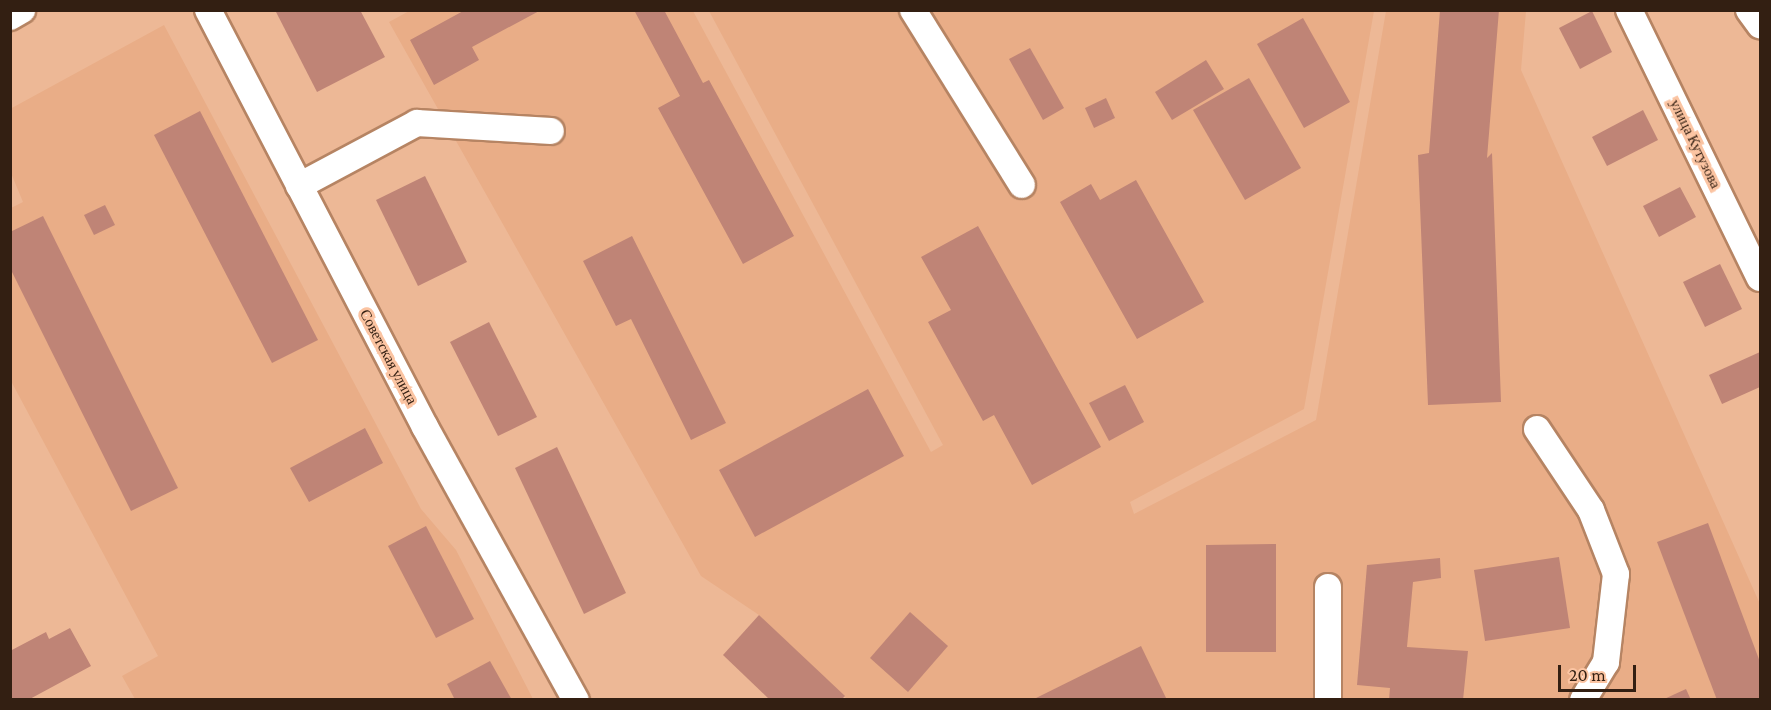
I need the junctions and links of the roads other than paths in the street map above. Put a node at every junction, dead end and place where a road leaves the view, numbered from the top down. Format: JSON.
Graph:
{"nodes":[{"id":1,"x":22,"y":10,"type":"edge"},
{"id":2,"x":207,"y":10,"type":"edge"},
{"id":3,"x":913,"y":10,"type":"edge"},
{"id":4,"x":1629,"y":10,"type":"edge"},
{"id":5,"x":1749,"y":10,"type":"edge"},
{"id":6,"x":10,"y":17,"type":"edge"},
{"id":7,"x":1761,"y":25,"type":"edge"},
{"id":8,"x":551,"y":131,"type":"dead end"},
{"id":9,"x":1022,"y":185,"type":"dead end"},
{"id":10,"x":299,"y":186,"type":"junction"},
{"id":11,"x":1761,"y":278,"type":"edge"},
{"id":12,"x":1537,"y":429,"type":"dead end"},
{"id":13,"x":1328,"y":587,"type":"dead end"},
{"id":14,"x":570,"y":689,"type":"edge"},
{"id":15,"x":587,"y":699,"type":"edge"},
{"id":16,"x":1328,"y":699,"type":"edge"},
{"id":17,"x":1583,"y":699,"type":"edge"}],
"edges":[{"from":1,"to":6,"type":"street"},
{"from":2,"to":10,"type":"street","name":"Советская улица"},
{"from":3,"to":9,"type":"street"},
{"from":4,"to":11,"type":"street","name":"улица Кутузова"},
{"from":5,"to":7,"type":"street"},
{"from":8,"to":10,"type":"street"},
{"from":10,"to":14,"type":"street","name":"Советская улица"},
{"from":12,"to":17,"type":"street"},
{"from":13,"to":16,"type":"street"},
{"from":14,"to":15,"type":"street","name":"Советская улица"}]}
